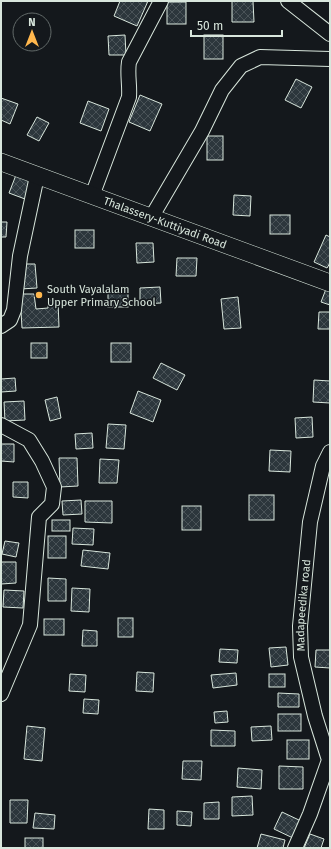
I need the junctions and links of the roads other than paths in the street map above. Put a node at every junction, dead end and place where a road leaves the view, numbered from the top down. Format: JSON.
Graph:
{"nodes":[{"id":1,"x":161,"y":1,"type":"edge"},
{"id":2,"x":288,"y":1,"type":"edge"},
{"id":3,"x":330,"y":34,"type":"edge"},
{"id":4,"x":330,"y":60,"type":"edge"},
{"id":5,"x":1,"y":162,"type":"edge"},
{"id":6,"x":37,"y":176,"type":"junction"},
{"id":7,"x":92,"y":196,"type":"junction"},
{"id":8,"x":151,"y":218,"type":"junction"},
{"id":9,"x":330,"y":283,"type":"edge"},
{"id":10,"x":1,"y":326,"type":"edge"},
{"id":11,"x":1,"y":425,"type":"edge"},
{"id":12,"x":330,"y":452,"type":"edge"},
{"id":13,"x":1,"y":694,"type":"edge"},
{"id":14,"x":295,"y":848,"type":"edge"}],
"edges":[{"from":1,"to":7,"type":"street"},
{"from":2,"to":3,"type":"street"},
{"from":4,"to":8,"type":"street"},
{"from":5,"to":6,"type":"main road","name":"Thalassery-Kuttiyadi Road"},
{"from":6,"to":7,"type":"main road","name":"Thalassery-Kuttiyadi Road"},
{"from":6,"to":10,"type":"street"},
{"from":7,"to":8,"type":"main road","name":"Thalassery-Kuttiyadi Road"},
{"from":8,"to":9,"type":"main road","name":"Thalassery-Kuttiyadi Road"},
{"from":11,"to":13,"type":"street"},
{"from":12,"to":14,"type":"street","name":"Madapeedika road"}]}
